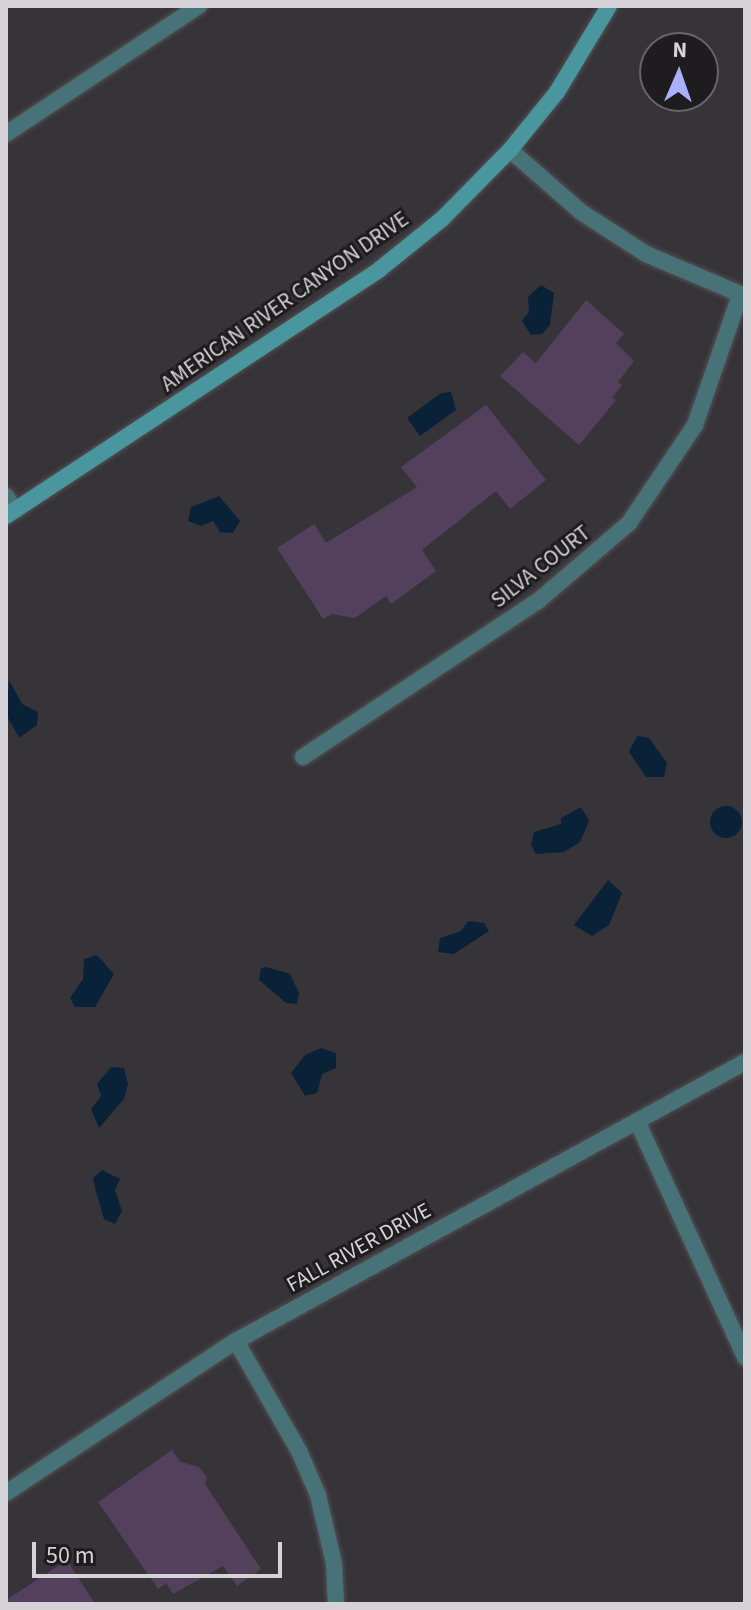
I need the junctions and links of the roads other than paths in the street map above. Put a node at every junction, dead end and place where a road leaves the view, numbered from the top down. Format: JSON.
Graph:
{"nodes":[{"id":1,"x":199,"y":6,"type":"edge"},
{"id":2,"x":609,"y":6,"type":"edge"},
{"id":3,"x":6,"y":134,"type":"edge"},
{"id":4,"x":510,"y":150,"type":"junction"},
{"id":5,"x":743,"y":295,"type":"edge"},
{"id":6,"x":9,"y":507,"type":"edge"},
{"id":7,"x":303,"y":757,"type":"dead end"},
{"id":8,"x":745,"y":1062,"type":"edge"},
{"id":9,"x":637,"y":1121,"type":"junction"},
{"id":10,"x":236,"y":1341,"type":"junction"},
{"id":11,"x":745,"y":1357,"type":"edge"},
{"id":12,"x":6,"y":1493,"type":"edge"},
{"id":13,"x":336,"y":1604,"type":"edge"}],
"edges":[{"from":1,"to":3,"type":"street"},
{"from":2,"to":4,"type":"main road","name":"AMERICAN RIVER CANYON DRIVE"},
{"from":4,"to":5,"type":"street"},
{"from":4,"to":6,"type":"main road","name":"AMERICAN RIVER CANYON DRIVE"},
{"from":5,"to":7,"type":"street","name":"SILVA COURT"},
{"from":8,"to":9,"type":"street","name":"FALL RIVER DRIVE"},
{"from":9,"to":10,"type":"street","name":"FALL RIVER DRIVE"},
{"from":9,"to":11,"type":"street"},
{"from":10,"to":12,"type":"street","name":"FALL RIVER DRIVE"},
{"from":10,"to":13,"type":"street"}]}
